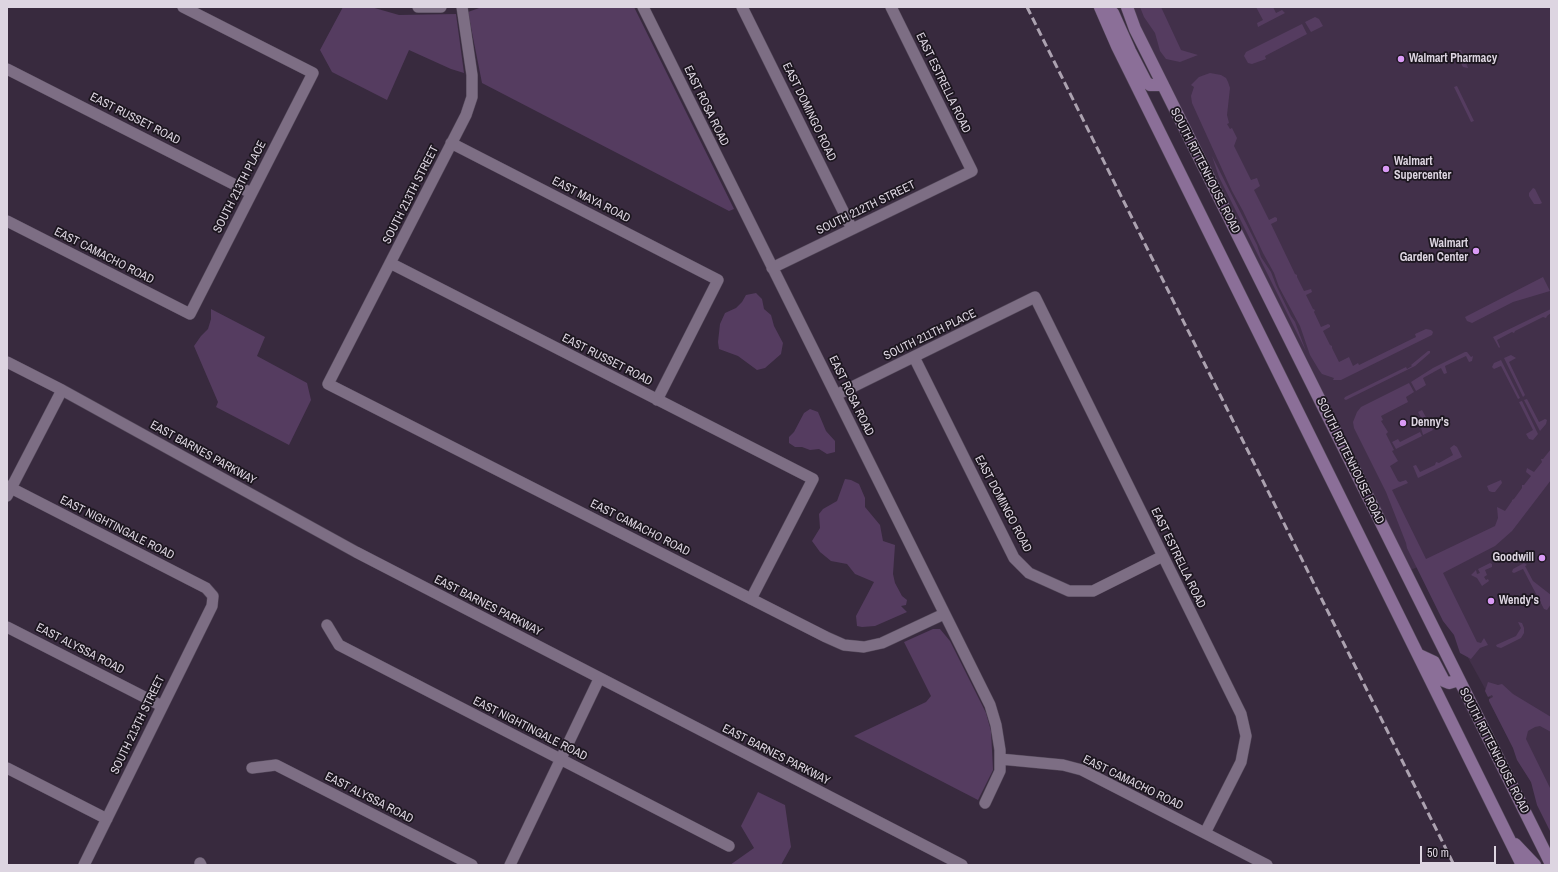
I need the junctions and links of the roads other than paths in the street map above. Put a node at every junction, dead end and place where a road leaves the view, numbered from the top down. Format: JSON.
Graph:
{"nodes":[{"id":1,"x":183,"y":7,"type":"edge"},
{"id":2,"x":418,"y":7,"type":"edge"},
{"id":3,"x":441,"y":7,"type":"edge"},
{"id":4,"x":462,"y":7,"type":"edge"},
{"id":5,"x":643,"y":7,"type":"edge"},
{"id":6,"x":742,"y":7,"type":"edge"},
{"id":7,"x":891,"y":7,"type":"edge"},
{"id":8,"x":1102,"y":7,"type":"edge"},
{"id":9,"x":1127,"y":7,"type":"edge"},
{"id":10,"x":7,"y":69,"type":"edge"},
{"id":11,"x":1163,"y":85,"type":"junction"},
{"id":12,"x":451,"y":143,"type":"junction"},
{"id":13,"x":972,"y":171,"type":"joint"},
{"id":14,"x":251,"y":193,"type":"junction"},
{"id":15,"x":7,"y":221,"type":"edge"},
{"id":16,"x":852,"y":229,"type":"junction"},
{"id":17,"x":390,"y":263,"type":"junction"},
{"id":18,"x":772,"y":268,"type":"junction"},
{"id":19,"x":1035,"y":298,"type":"joint"},
{"id":20,"x":190,"y":314,"type":"joint"},
{"id":21,"x":914,"y":357,"type":"junction"},
{"id":22,"x":7,"y":362,"type":"edge"},
{"id":23,"x":328,"y":384,"type":"joint"},
{"id":24,"x":62,"y":390,"type":"junction"},
{"id":25,"x":836,"y":395,"type":"junction"},
{"id":26,"x":657,"y":400,"type":"junction"},
{"id":27,"x":8,"y":490,"type":"edge"},
{"id":28,"x":1163,"y":556,"type":"junction"},
{"id":29,"x":213,"y":596,"type":"joint"},
{"id":30,"x":751,"y":599,"type":"junction"},
{"id":31,"x":944,"y":614,"type":"junction"},
{"id":32,"x":327,"y":625,"type":"dead end"},
{"id":33,"x":7,"y":627,"type":"edge"},
{"id":34,"x":1419,"y":655,"type":"junction"},
{"id":35,"x":599,"y":679,"type":"junction"},
{"id":36,"x":1459,"y":680,"type":"junction"},
{"id":37,"x":162,"y":706,"type":"junction"},
{"id":38,"x":561,"y":759,"type":"junction"},
{"id":39,"x":1000,"y":759,"type":"junction"},
{"id":40,"x":7,"y":768,"type":"edge"},
{"id":41,"x":252,"y":768,"type":"dead end"},
{"id":42,"x":985,"y":803,"type":"dead end"},
{"id":43,"x":107,"y":819,"type":"junction"},
{"id":44,"x":1205,"y":833,"type":"junction"},
{"id":45,"x":1509,"y":839,"type":"junction"},
{"id":46,"x":729,"y":846,"type":"dead end"},
{"id":47,"x":957,"y":864,"type":"edge"},
{"id":48,"x":1551,"y":864,"type":"edge"},
{"id":49,"x":84,"y":865,"type":"edge"},
{"id":50,"x":472,"y":865,"type":"edge"},
{"id":51,"x":510,"y":865,"type":"edge"},
{"id":52,"x":1267,"y":865,"type":"edge"},
{"id":53,"x":1522,"y":865,"type":"edge"},
{"id":54,"x":1535,"y":865,"type":"edge"}],
"edges":[{"from":1,"to":14,"type":"street","name":"SOUTH 213TH PLACE"},
{"from":2,"to":3,"type":"street"},
{"from":4,"to":12,"type":"street","name":"SOUTH 213TH STREET"},
{"from":5,"to":18,"type":"street","name":"EAST ROSA ROAD"},
{"from":6,"to":16,"type":"street","name":"EAST DOMINGO ROAD"},
{"from":7,"to":13,"type":"street","name":"EAST ESTRELLA ROAD"},
{"from":8,"to":11,"type":"main road"},
{"from":8,"to":34,"type":"main road","name":"SOUTH RITTENHOUSE ROAD"},
{"from":9,"to":11,"type":"main road","name":"SOUTH RITTENHOUSE ROAD"},
{"from":10,"to":14,"type":"street","name":"EAST RUSSET ROAD"},
{"from":11,"to":36,"type":"main road","name":"SOUTH RITTENHOUSE ROAD"},
{"from":12,"to":17,"type":"street","name":"SOUTH 213TH STREET"},
{"from":12,"to":26,"type":"street","name":"EAST MAYA ROAD"},
{"from":13,"to":16,"type":"street","name":"SOUTH 212TH STREET"},
{"from":14,"to":20,"type":"street","name":"SOUTH 213TH PLACE"},
{"from":15,"to":20,"type":"street","name":"EAST CAMACHO ROAD"},
{"from":16,"to":18,"type":"street","name":"SOUTH 212TH STREET"},
{"from":17,"to":23,"type":"street","name":"SOUTH 213TH STREET"},
{"from":17,"to":26,"type":"street","name":"EAST RUSSET ROAD"},
{"from":18,"to":25,"type":"street","name":"EAST ROSA ROAD"},
{"from":19,"to":21,"type":"street","name":"SOUTH 211TH PLACE"},
{"from":19,"to":28,"type":"street","name":"EAST ESTRELLA ROAD"},
{"from":21,"to":25,"type":"street","name":"SOUTH 211TH PLACE"},
{"from":21,"to":28,"type":"street","name":"EAST DOMINGO ROAD"},
{"from":22,"to":24,"type":"street","name":"EAST BARNES PARKWAY"},
{"from":23,"to":30,"type":"street","name":"EAST CAMACHO ROAD"},
{"from":24,"to":27,"type":"street"},
{"from":24,"to":35,"type":"street","name":"EAST BARNES PARKWAY"},
{"from":25,"to":31,"type":"street","name":"EAST ROSA ROAD"},
{"from":26,"to":30,"type":"street","name":"EAST RUSSET ROAD"},
{"from":27,"to":29,"type":"street","name":"EAST NIGHTINGALE ROAD"},
{"from":28,"to":44,"type":"street","name":"EAST ESTRELLA ROAD"},
{"from":29,"to":37,"type":"street","name":"SOUTH 213TH STREET"},
{"from":30,"to":31,"type":"street","name":"EAST CAMACHO ROAD"},
{"from":31,"to":39,"type":"street","name":"EAST ROSA ROAD"},
{"from":32,"to":38,"type":"street","name":"EAST NIGHTINGALE ROAD"},
{"from":33,"to":37,"type":"street","name":"EAST ALYSSA ROAD"},
{"from":34,"to":36,"type":"main road"},
{"from":34,"to":45,"type":"main road","name":"SOUTH RITTENHOUSE ROAD"},
{"from":35,"to":38,"type":"street"},
{"from":35,"to":47,"type":"street","name":"EAST BARNES PARKWAY"},
{"from":36,"to":48,"type":"main road","name":"SOUTH RITTENHOUSE ROAD"},
{"from":37,"to":43,"type":"street","name":"SOUTH 213TH STREET"},
{"from":38,"to":46,"type":"street","name":"EAST NIGHTINGALE ROAD"},
{"from":38,"to":51,"type":"street"},
{"from":39,"to":42,"type":"street","name":"EAST ROSA ROAD"},
{"from":39,"to":44,"type":"street","name":"EAST CAMACHO ROAD"},
{"from":40,"to":43,"type":"street"},
{"from":41,"to":50,"type":"street","name":"EAST ALYSSA ROAD"},
{"from":43,"to":49,"type":"street","name":"SOUTH 213TH STREET"},
{"from":44,"to":52,"type":"street","name":"EAST CAMACHO ROAD"},
{"from":45,"to":53,"type":"main road","name":"SOUTH RITTENHOUSE ROAD"},
{"from":45,"to":54,"type":"main road"}]}
